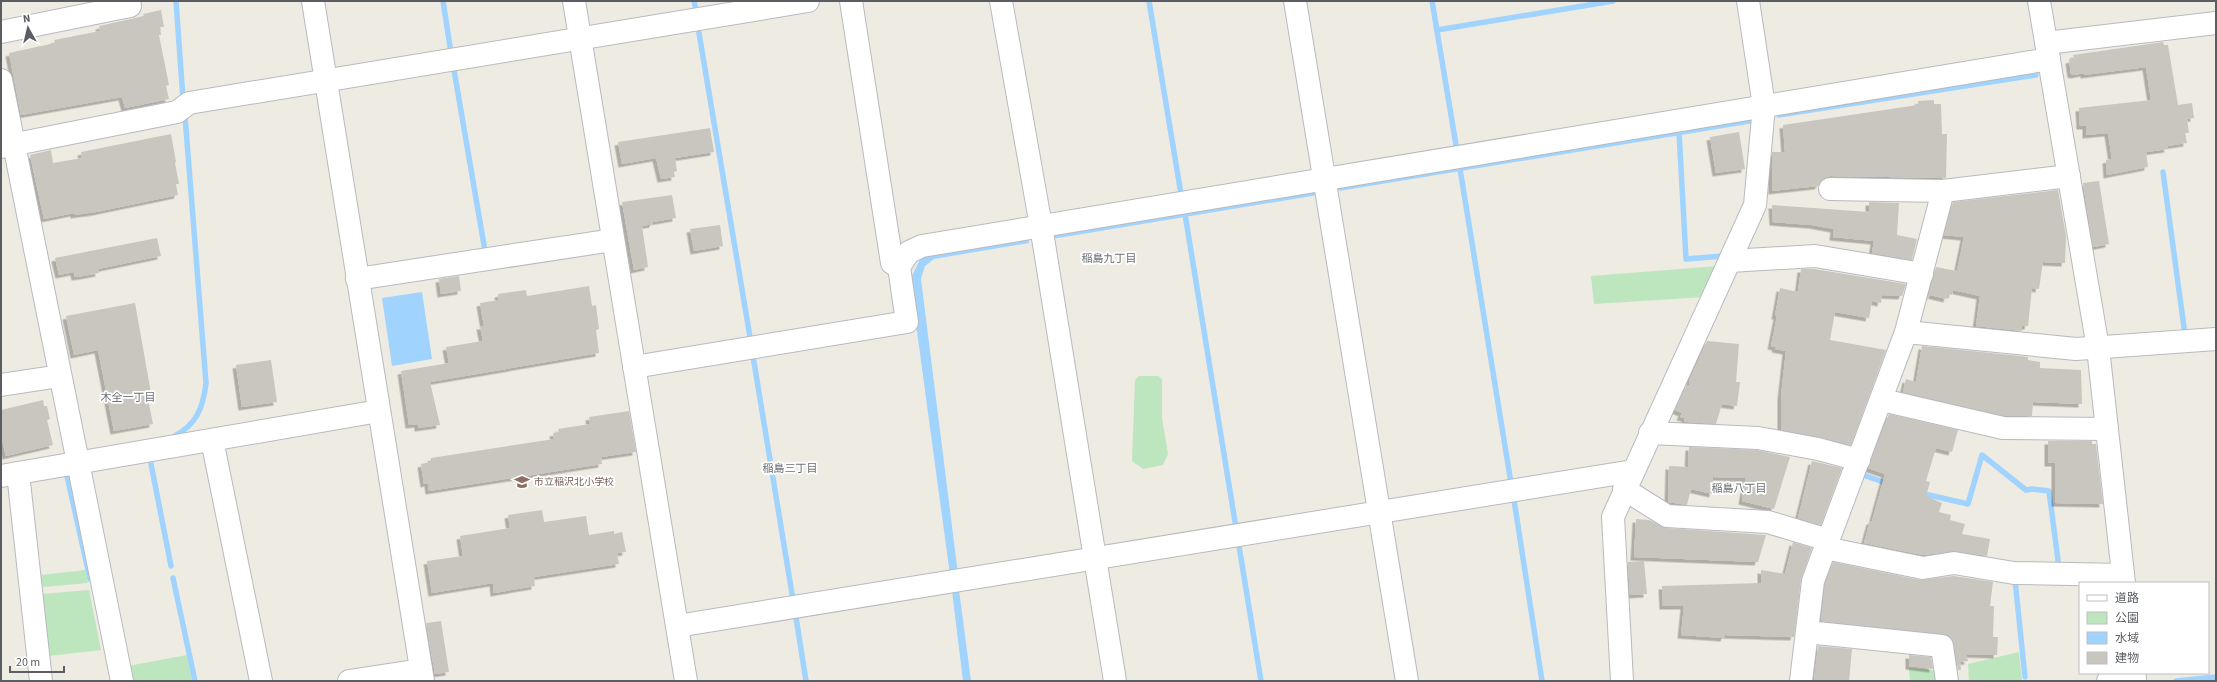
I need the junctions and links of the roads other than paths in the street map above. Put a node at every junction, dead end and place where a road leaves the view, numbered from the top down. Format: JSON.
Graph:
{"nodes":[{"id":1,"x":129,"y":1,"type":"edge"},
{"id":2,"x":313,"y":1,"type":"edge"},
{"id":3,"x":574,"y":1,"type":"edge"},
{"id":4,"x":808,"y":1,"type":"edge"},
{"id":5,"x":851,"y":1,"type":"edge"},
{"id":6,"x":1001,"y":1,"type":"edge"},
{"id":7,"x":1295,"y":1,"type":"edge"},
{"id":8,"x":1748,"y":1,"type":"edge"},
{"id":9,"x":2039,"y":1,"type":"edge"},
{"id":10,"x":2216,"y":23,"type":"edge"},
{"id":11,"x":1,"y":32,"type":"edge"},
{"id":12,"x":580,"y":39,"type":"junction"},
{"id":13,"x":2047,"y":51,"type":"junction"},
{"id":14,"x":1,"y":80,"type":"edge"},
{"id":15,"x":326,"y":81,"type":"junction"},
{"id":16,"x":1764,"y":106,"type":"junction"},
{"id":17,"x":8,"y":146,"type":"edge"},
{"id":18,"x":2069,"y":176,"type":"junction"},
{"id":19,"x":1324,"y":179,"type":"junction"},
{"id":20,"x":1830,"y":189,"type":"dead end"},
{"id":21,"x":1942,"y":191,"type":"junction"},
{"id":22,"x":1041,"y":226,"type":"junction"},
{"id":23,"x":613,"y":240,"type":"junction"},
{"id":24,"x":1730,"y":261,"type":"junction"},
{"id":25,"x":899,"y":267,"type":"junction"},
{"id":26,"x":1922,"y":274,"type":"junction"},
{"id":27,"x":357,"y":279,"type":"junction"},
{"id":28,"x":1906,"y":332,"type":"junction"},
{"id":29,"x":2216,"y":339,"type":"edge"},
{"id":30,"x":2098,"y":348,"type":"junction"},
{"id":31,"x":634,"y":368,"type":"junction"},
{"id":32,"x":60,"y":376,"type":"junction"},
{"id":33,"x":1,"y":385,"type":"edge"},
{"id":34,"x":1882,"y":400,"type":"junction"},
{"id":35,"x":379,"y":411,"type":"junction"},
{"id":36,"x":2107,"y":429,"type":"junction"},
{"id":37,"x":1650,"y":433,"type":"junction"},
{"id":38,"x":212,"y":440,"type":"junction"},
{"id":39,"x":76,"y":457,"type":"junction"},
{"id":40,"x":1859,"y":460,"type":"junction"},
{"id":41,"x":10,"y":475,"type":"edge"},
{"id":42,"x":1629,"y":480,"type":"junction"},
{"id":43,"x":1379,"y":512,"type":"junction"},
{"id":44,"x":1826,"y":544,"type":"junction"},
{"id":45,"x":1095,"y":558,"type":"junction"},
{"id":46,"x":2124,"y":579,"type":"edge"},
{"id":47,"x":677,"y":626,"type":"junction"},
{"id":48,"x":1807,"y":632,"type":"junction"},
{"id":49,"x":422,"y":675,"type":"edge"},
{"id":50,"x":2135,"y":677,"type":"edge"},
{"id":51,"x":41,"y":681,"type":"edge"},
{"id":52,"x":122,"y":681,"type":"edge"},
{"id":53,"x":260,"y":681,"type":"edge"},
{"id":54,"x":349,"y":681,"type":"edge"},
{"id":55,"x":686,"y":681,"type":"edge"},
{"id":56,"x":1115,"y":681,"type":"edge"},
{"id":57,"x":1407,"y":681,"type":"edge"},
{"id":58,"x":1622,"y":681,"type":"edge"},
{"id":59,"x":1801,"y":681,"type":"edge"},
{"id":60,"x":1946,"y":681,"type":"edge"},
{"id":61,"x":2108,"y":681,"type":"edge"}],
"edges":[{"from":1,"to":11,"type":"street"},
{"from":2,"to":15,"type":"street"},
{"from":3,"to":12,"type":"street"},
{"from":4,"to":12,"type":"street"},
{"from":5,"to":25,"type":"street"},
{"from":6,"to":22,"type":"street"},
{"from":7,"to":19,"type":"street"},
{"from":8,"to":16,"type":"street"},
{"from":9,"to":13,"type":"street"},
{"from":10,"to":13,"type":"street"},
{"from":12,"to":15,"type":"street"},
{"from":12,"to":23,"type":"street"},
{"from":13,"to":16,"type":"street"},
{"from":13,"to":18,"type":"street"},
{"from":14,"to":17,"type":"street"},
{"from":15,"to":17,"type":"street"},
{"from":15,"to":27,"type":"street"},
{"from":16,"to":19,"type":"street"},
{"from":16,"to":24,"type":"street"},
{"from":17,"to":32,"type":"street"},
{"from":18,"to":21,"type":"street"},
{"from":18,"to":30,"type":"street"},
{"from":19,"to":22,"type":"street"},
{"from":19,"to":43,"type":"street"},
{"from":20,"to":21,"type":"street"},
{"from":21,"to":26,"type":"street"},
{"from":22,"to":25,"type":"street"},
{"from":22,"to":45,"type":"street"},
{"from":23,"to":27,"type":"street"},
{"from":23,"to":31,"type":"street"},
{"from":24,"to":26,"type":"street"},
{"from":24,"to":37,"type":"street"},
{"from":25,"to":31,"type":"street"},
{"from":26,"to":28,"type":"street"},
{"from":27,"to":35,"type":"street"},
{"from":28,"to":30,"type":"street"},
{"from":28,"to":34,"type":"street"},
{"from":29,"to":30,"type":"street"},
{"from":30,"to":36,"type":"street"},
{"from":31,"to":47,"type":"street"},
{"from":32,"to":33,"type":"street"},
{"from":32,"to":39,"type":"street"},
{"from":34,"to":36,"type":"street"},
{"from":34,"to":40,"type":"street"},
{"from":35,"to":38,"type":"street"},
{"from":35,"to":49,"type":"street"},
{"from":36,"to":46,"type":"street"},
{"from":37,"to":40,"type":"street"},
{"from":37,"to":42,"type":"street"},
{"from":38,"to":39,"type":"street"},
{"from":38,"to":53,"type":"street"},
{"from":39,"to":41,"type":"street"},
{"from":39,"to":52,"type":"street"},
{"from":40,"to":44,"type":"street"},
{"from":41,"to":51,"type":"street"},
{"from":42,"to":43,"type":"street"},
{"from":42,"to":44,"type":"street"},
{"from":42,"to":58,"type":"street"},
{"from":43,"to":45,"type":"street"},
{"from":43,"to":57,"type":"street"},
{"from":44,"to":46,"type":"street"},
{"from":44,"to":48,"type":"street"},
{"from":45,"to":47,"type":"street"},
{"from":45,"to":56,"type":"street"},
{"from":47,"to":55,"type":"street"},
{"from":48,"to":59,"type":"street"},
{"from":48,"to":60,"type":"street"},
{"from":49,"to":54,"type":"street"},
{"from":50,"to":61,"type":"street"}]}
